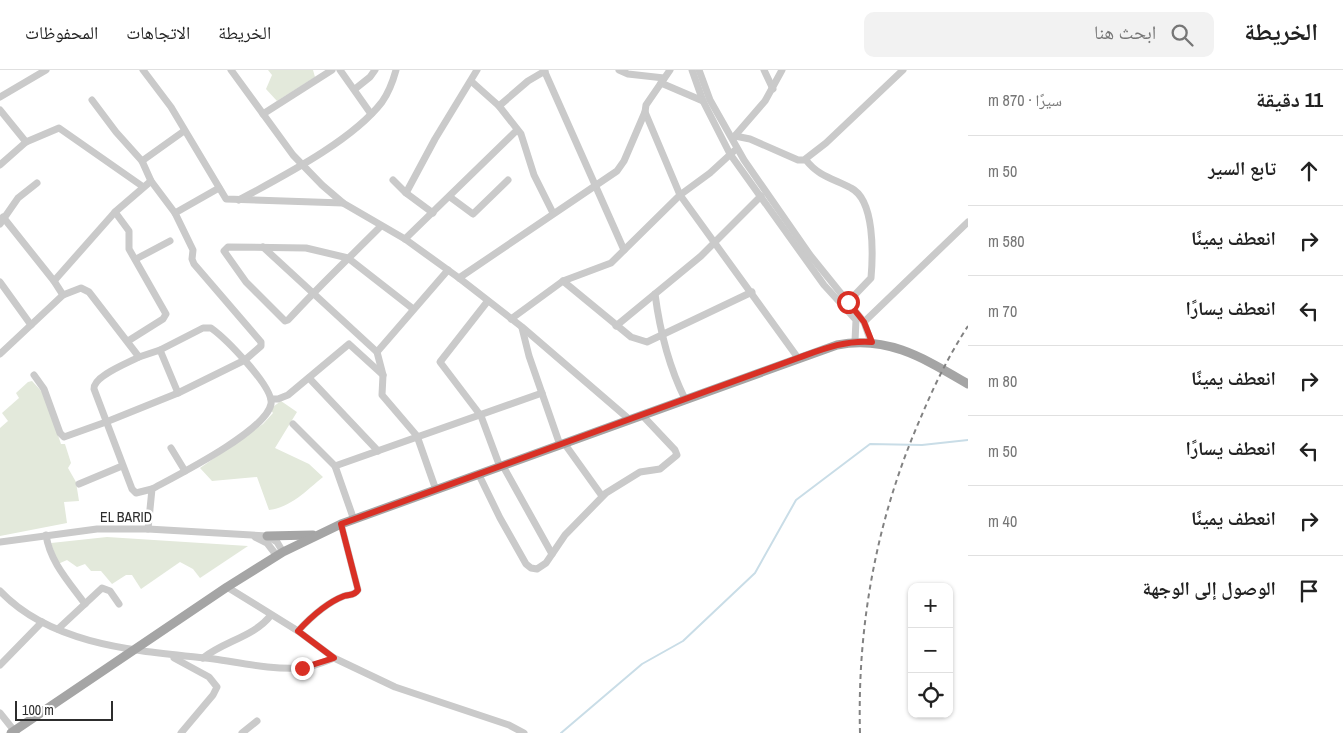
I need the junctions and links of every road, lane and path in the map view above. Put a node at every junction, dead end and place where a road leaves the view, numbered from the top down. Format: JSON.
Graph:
{"nodes":[{"id":1,"x":46,"y":70,"type":"edge"},
{"id":2,"x":143,"y":70,"type":"edge"},
{"id":3,"x":231,"y":70,"type":"edge"},
{"id":4,"x":332,"y":70,"type":"edge"},
{"id":5,"x":340,"y":70,"type":"edge"},
{"id":6,"x":375,"y":70,"type":"edge"},
{"id":7,"x":396,"y":70,"type":"edge"},
{"id":8,"x":477,"y":70,"type":"edge"},
{"id":9,"x":618,"y":70,"type":"edge"},
{"id":10,"x":670,"y":70,"type":"edge"},
{"id":11,"x":692,"y":70,"type":"edge"},
{"id":12,"x":699,"y":70,"type":"edge"},
{"id":13,"x":764,"y":70,"type":"edge"},
{"id":14,"x":782,"y":70,"type":"edge"},
{"id":15,"x":545,"y":71,"type":"edge"},
{"id":16,"x":900,"y":71,"type":"edge"},
{"id":17,"x":471,"y":81,"type":"junction"},
{"id":18,"x":662,"y":81,"type":"junction"},
{"id":19,"x":355,"y":89,"type":"junction"},
{"id":20,"x":773,"y":89,"type":"junction"},
{"id":21,"x":0,"y":97,"type":"edge"},
{"id":22,"x":92,"y":100,"type":"dead end"},
{"id":23,"x":702,"y":102,"type":"junction"},
{"id":24,"x":498,"y":106,"type":"junction"},
{"id":25,"x":0,"y":110,"type":"edge"},
{"id":26,"x":645,"y":112,"type":"junction"},
{"id":27,"x":263,"y":114,"type":"junction"},
{"id":28,"x":371,"y":114,"type":"junction"},
{"id":29,"x":517,"y":130,"type":"junction"},
{"id":30,"x":184,"y":131,"type":"junction"},
{"id":31,"x":733,"y":138,"type":"junction"},
{"id":32,"x":26,"y":142,"type":"junction"},
{"id":33,"x":725,"y":145,"type":"junction"},
{"id":34,"x":737,"y":148,"type":"junction"},
{"id":35,"x":730,"y":154,"type":"junction"},
{"id":36,"x":806,"y":160,"type":"junction"},
{"id":37,"x":142,"y":161,"type":"junction"},
{"id":38,"x":0,"y":165,"type":"edge"},
{"id":39,"x":301,"y":166,"type":"junction"},
{"id":40,"x":393,"y":180,"type":"dead end"},
{"id":41,"x":508,"y":180,"type":"dead end"},
{"id":42,"x":151,"y":181,"type":"junction"},
{"id":43,"x":37,"y":183,"type":"dead end"},
{"id":44,"x":594,"y":185,"type":"junction"},
{"id":45,"x":142,"y":186,"type":"junction"},
{"id":46,"x":219,"y":188,"type":"junction"},
{"id":47,"x":406,"y":193,"type":"junction"},
{"id":48,"x":680,"y":195,"type":"junction"},
{"id":49,"x":761,"y":196,"type":"junction"},
{"id":50,"x":450,"y":197,"type":"junction"},
{"id":51,"x":239,"y":200,"type":"junction"},
{"id":52,"x":343,"y":203,"type":"junction"},
{"id":53,"x":115,"y":212,"type":"junction"},
{"id":54,"x":174,"y":213,"type":"junction"},
{"id":55,"x":553,"y":213,"type":"junction"},
{"id":56,"x":433,"y":214,"type":"junction"},
{"id":57,"x":2,"y":220,"type":"edge"},
{"id":58,"x":968,"y":222,"type":"edge"},
{"id":59,"x":381,"y":226,"type":"junction"},
{"id":60,"x":405,"y":239,"type":"junction"},
{"id":61,"x":170,"y":241,"type":"dead end"},
{"id":62,"x":715,"y":242,"type":"junction"},
{"id":63,"x":262,"y":247,"type":"junction"},
{"id":64,"x":624,"y":250,"type":"junction"},
{"id":65,"x":348,"y":258,"type":"junction"},
{"id":66,"x":136,"y":259,"type":"junction"},
{"id":67,"x":448,"y":270,"type":"junction"},
{"id":68,"x":459,"y":278,"type":"junction"},
{"id":69,"x":54,"y":281,"type":"junction"},
{"id":70,"x":563,"y":281,"type":"junction"},
{"id":71,"x":0,"y":282,"type":"edge"},
{"id":72,"x":314,"y":292,"type":"junction"},
{"id":73,"x":752,"y":292,"type":"junction"},
{"id":74,"x":655,"y":294,"type":"junction"},
{"id":75,"x":63,"y":295,"type":"junction"},
{"id":76,"x":487,"y":302,"type":"junction"},
{"id":77,"x":848,"y":302,"type":"junction"},
{"id":78,"x":412,"y":308,"type":"junction"},
{"id":79,"x":511,"y":319,"type":"junction"},
{"id":80,"x":864,"y":322,"type":"junction"},
{"id":81,"x":31,"y":325,"type":"junction"},
{"id":82,"x":616,"y":326,"type":"junction"},
{"id":83,"x":522,"y":327,"type":"junction"},
{"id":84,"x":358,"y":334,"type":"junction"},
{"id":85,"x":661,"y":336,"type":"junction"},
{"id":86,"x":128,"y":341,"type":"junction"},
{"id":87,"x":855,"y":341,"type":"junction"},
{"id":88,"x":872,"y":342,"type":"junction"},
{"id":89,"x":349,"y":344,"type":"junction"},
{"id":90,"x":160,"y":350,"type":"junction"},
{"id":91,"x":377,"y":352,"type":"junction"},
{"id":92,"x":0,"y":354,"type":"edge"},
{"id":93,"x":139,"y":357,"type":"junction"},
{"id":94,"x":798,"y":358,"type":"junction"},
{"id":95,"x":245,"y":360,"type":"junction"},
{"id":96,"x":34,"y":375,"type":"dead end"},
{"id":97,"x":383,"y":375,"type":"junction"},
{"id":98,"x":309,"y":378,"type":"junction"},
{"id":99,"x":968,"y":384,"type":"edge"},
{"id":100,"x":178,"y":393,"type":"junction"},
{"id":101,"x":542,"y":393,"type":"junction"},
{"id":102,"x":271,"y":399,"type":"junction"},
{"id":103,"x":685,"y":399,"type":"junction"},
{"id":104,"x":642,"y":415,"type":"junction"},
{"id":105,"x":481,"y":416,"type":"junction"},
{"id":106,"x":630,"y":420,"type":"junction"},
{"id":107,"x":106,"y":422,"type":"junction"},
{"id":108,"x":293,"y":424,"type":"dead end"},
{"id":109,"x":417,"y":436,"type":"junction"},
{"id":110,"x":562,"y":444,"type":"junction"},
{"id":111,"x":171,"y":448,"type":"dead end"},
{"id":112,"x":378,"y":451,"type":"junction"},
{"id":113,"x":122,"y":466,"type":"junction"},
{"id":114,"x":336,"y":466,"type":"junction"},
{"id":115,"x":502,"y":467,"type":"junction"},
{"id":116,"x":185,"y":470,"type":"junction"},
{"id":117,"x":479,"y":475,"type":"junction"},
{"id":118,"x":79,"y":484,"type":"dead end"},
{"id":119,"x":152,"y":489,"type":"junction"},
{"id":120,"x":436,"y":490,"type":"junction"},
{"id":121,"x":602,"y":496,"type":"junction"},
{"id":122,"x":354,"y":520,"type":"junction"},
{"id":123,"x":341,"y":524,"type":"junction"},
{"id":124,"x":148,"y":529,"type":"junction"},
{"id":125,"x":46,"y":535,"type":"junction"},
{"id":126,"x":316,"y":535,"type":"junction"},
{"id":127,"x":253,"y":536,"type":"junction"},
{"id":128,"x":267,"y":536,"type":"junction"},
{"id":129,"x":0,"y":542,"type":"edge"},
{"id":130,"x":280,"y":554,"type":"junction"},
{"id":131,"x":552,"y":554,"type":"junction"},
{"id":132,"x":227,"y":587,"type":"junction"},
{"id":133,"x":0,"y":591,"type":"edge"},
{"id":134,"x":85,"y":604,"type":"junction"},
{"id":135,"x":119,"y":604,"type":"dead end"},
{"id":136,"x":271,"y":615,"type":"junction"},
{"id":137,"x":42,"y":622,"type":"junction"},
{"id":138,"x":58,"y":629,"type":"junction"},
{"id":139,"x":298,"y":631,"type":"junction"},
{"id":140,"x":135,"y":650,"type":"junction"},
{"id":141,"x":171,"y":656,"type":"junction"},
{"id":142,"x":203,"y":658,"type":"junction"},
{"id":143,"x":334,"y":658,"type":"junction"},
{"id":144,"x":0,"y":665,"type":"edge"},
{"id":145,"x":0,"y":713,"type":"edge"},
{"id":146,"x":257,"y":721,"type":"dead end"},
{"id":147,"x":14,"y":732,"type":"edge"},
{"id":148,"x":181,"y":733,"type":"edge"},
{"id":149,"x":242,"y":733,"type":"edge"},
{"id":150,"x":524,"y":733,"type":"edge"}],
"edges":[{"from":1,"to":21,"type":"street"},
{"from":2,"to":30,"type":"street"},
{"from":3,"to":27,"type":"street"},
{"from":4,"to":27,"type":"street"},
{"from":5,"to":19,"type":"street"},
{"from":6,"to":19,"type":"street"},
{"from":7,"to":28,"type":"street"},
{"from":8,"to":17,"type":"street"},
{"from":9,"to":18,"type":"street"},
{"from":10,"to":18,"type":"street"},
{"from":11,"to":23,"type":"street"},
{"from":12,"to":31,"type":"street"},
{"from":13,"to":20,"type":"street"},
{"from":14,"to":20,"type":"street"},
{"from":15,"to":24,"type":"street"},
{"from":15,"to":44,"type":"street"},
{"from":16,"to":36,"type":"street"},
{"from":17,"to":24,"type":"street"},
{"from":17,"to":47,"type":"street"},
{"from":18,"to":23,"type":"street"},
{"from":18,"to":26,"type":"street"},
{"from":19,"to":28,"type":"street"},
{"from":20,"to":31,"type":"street"},
{"from":22,"to":37,"type":"street"},
{"from":23,"to":33,"type":"street"},
{"from":24,"to":29,"type":"street"},
{"from":25,"to":32,"type":"street"},
{"from":26,"to":44,"type":"street"},
{"from":26,"to":48,"type":"street"},
{"from":27,"to":39,"type":"street"},
{"from":28,"to":39,"type":"street"},
{"from":29,"to":50,"type":"street"},
{"from":29,"to":55,"type":"street"},
{"from":30,"to":37,"type":"street"},
{"from":30,"to":46,"type":"street"},
{"from":31,"to":33,"type":"street"},
{"from":31,"to":34,"type":"street"},
{"from":31,"to":36,"type":"street"},
{"from":32,"to":38,"type":"street"},
{"from":32,"to":45,"type":"street"},
{"from":33,"to":35,"type":"street"},
{"from":34,"to":35,"type":"street"},
{"from":34,"to":77,"type":"street"},
{"from":35,"to":48,"type":"street"},
{"from":35,"to":49,"type":"street"},
{"from":36,"to":77,"type":"street"},
{"from":37,"to":42,"type":"street"},
{"from":39,"to":51,"type":"street"},
{"from":39,"to":52,"type":"street"},
{"from":40,"to":47,"type":"street"},
{"from":41,"to":50,"type":"street"},
{"from":42,"to":45,"type":"street"},
{"from":42,"to":54,"type":"street"},
{"from":43,"to":57,"type":"street"},
{"from":44,"to":55,"type":"street"},
{"from":44,"to":64,"type":"street"},
{"from":45,"to":53,"type":"street"},
{"from":46,"to":51,"type":"street"},
{"from":46,"to":54,"type":"street"},
{"from":47,"to":56,"type":"street"},
{"from":48,"to":62,"type":"street"},
{"from":48,"to":64,"type":"street"},
{"from":49,"to":62,"type":"street"},
{"from":49,"to":87,"type":"street"},
{"from":50,"to":56,"type":"street"},
{"from":51,"to":52,"type":"street"},
{"from":52,"to":59,"type":"street"},
{"from":53,"to":66,"type":"street"},
{"from":53,"to":69,"type":"street"},
{"from":54,"to":95,"type":"street"},
{"from":55,"to":68,"type":"street"},
{"from":56,"to":60,"type":"street"},
{"from":57,"to":69,"type":"street"},
{"from":58,"to":80,"type":"street"},
{"from":59,"to":60,"type":"street"},
{"from":59,"to":65,"type":"street"},
{"from":60,"to":67,"type":"street"},
{"from":61,"to":66,"type":"street"},
{"from":62,"to":73,"type":"street"},
{"from":62,"to":74,"type":"street"},
{"from":63,"to":65,"type":"street"},
{"from":63,"to":72,"type":"street"},
{"from":63,"to":72,"type":"street"},
{"from":64,"to":70,"type":"street"},
{"from":65,"to":72,"type":"street"},
{"from":65,"to":78,"type":"street"},
{"from":66,"to":86,"type":"street"},
{"from":67,"to":68,"type":"street"},
{"from":67,"to":78,"type":"street"},
{"from":68,"to":76,"type":"street"},
{"from":69,"to":75,"type":"street"},
{"from":70,"to":79,"type":"street"},
{"from":70,"to":82,"type":"street"},
{"from":71,"to":81,"type":"street"},
{"from":72,"to":84,"type":"street"},
{"from":73,"to":85,"type":"street"},
{"from":73,"to":94,"type":"street"},
{"from":74,"to":82,"type":"street"},
{"from":74,"to":85,"type":"street"},
{"from":75,"to":81,"type":"street"},
{"from":75,"to":86,"type":"street"},
{"from":76,"to":79,"type":"street"},
{"from":76,"to":105,"type":"street"},
{"from":77,"to":80,"type":"street"},
{"from":78,"to":91,"type":"street"},
{"from":79,"to":83,"type":"street"},
{"from":80,"to":88,"type":"street"},
{"from":81,"to":92,"type":"street"},
{"from":82,"to":85,"type":"street"},
{"from":83,"to":101,"type":"street"},
{"from":83,"to":106,"type":"street"},
{"from":84,"to":89,"type":"street"},
{"from":84,"to":91,"type":"street"},
{"from":85,"to":103,"type":"street"},
{"from":86,"to":93,"type":"street"},
{"from":87,"to":88,"type":"main road"},
{"from":87,"to":94,"type":"main road"},
{"from":88,"to":99,"type":"main road"},
{"from":89,"to":97,"type":"street"},
{"from":89,"to":98,"type":"street"},
{"from":90,"to":93,"type":"street"},
{"from":90,"to":95,"type":"street"},
{"from":90,"to":100,"type":"street"},
{"from":91,"to":97,"type":"street"},
{"from":93,"to":107,"type":"street"},
{"from":94,"to":103,"type":"main road"},
{"from":95,"to":100,"type":"street"},
{"from":95,"to":102,"type":"street"},
{"from":96,"to":107,"type":"street"},
{"from":97,"to":109,"type":"street"},
{"from":98,"to":102,"type":"street"},
{"from":98,"to":112,"type":"street"},
{"from":100,"to":107,"type":"street"},
{"from":101,"to":105,"type":"street"},
{"from":101,"to":110,"type":"street"},
{"from":102,"to":116,"type":"street"},
{"from":103,"to":104,"type":"main road"},
{"from":104,"to":106,"type":"main road"},
{"from":104,"to":121,"type":"street"},
{"from":105,"to":109,"type":"street"},
{"from":105,"to":115,"type":"street"},
{"from":106,"to":110,"type":"main road"},
{"from":107,"to":113,"type":"street"},
{"from":108,"to":114,"type":"street"},
{"from":109,"to":112,"type":"street"},
{"from":109,"to":120,"type":"street"},
{"from":110,"to":115,"type":"main road"},
{"from":110,"to":121,"type":"street"},
{"from":111,"to":116,"type":"street"},
{"from":112,"to":114,"type":"street"},
{"from":113,"to":118,"type":"street"},
{"from":113,"to":119,"type":"street"},
{"from":114,"to":122,"type":"street"},
{"from":115,"to":117,"type":"main road"},
{"from":115,"to":131,"type":"street"},
{"from":116,"to":119,"type":"street"},
{"from":117,"to":120,"type":"main road"},
{"from":117,"to":131,"type":"street"},
{"from":119,"to":124,"type":"street"},
{"from":120,"to":122,"type":"main road"},
{"from":121,"to":131,"type":"street"},
{"from":122,"to":123,"type":"main road"},
{"from":123,"to":126,"type":"main road"},
{"from":123,"to":139,"type":"street"},
{"from":124,"to":125,"type":"street","name":"EL BARID"},
{"from":124,"to":127,"type":"street","name":"EL BARID"},
{"from":125,"to":129,"type":"street","name":"EL BARID"},
{"from":125,"to":134,"type":"street"},
{"from":126,"to":128,"type":"main road"},
{"from":126,"to":130,"type":"main road"},
{"from":127,"to":128,"type":"street","name":"EL BARID"},
{"from":127,"to":130,"type":"street"},
{"from":128,"to":130,"type":"street"},
{"from":130,"to":132,"type":"main road"},
{"from":132,"to":136,"type":"street"},
{"from":132,"to":140,"type":"main road"},
{"from":133,"to":137,"type":"street"},
{"from":134,"to":135,"type":"street"},
{"from":134,"to":138,"type":"street"},
{"from":136,"to":139,"type":"street"},
{"from":136,"to":142,"type":"street"},
{"from":137,"to":138,"type":"street"},
{"from":137,"to":144,"type":"street"},
{"from":138,"to":140,"type":"street"},
{"from":139,"to":143,"type":"street"},
{"from":140,"to":141,"type":"street"},
{"from":140,"to":147,"type":"main road"},
{"from":141,"to":142,"type":"street"},
{"from":141,"to":148,"type":"street"},
{"from":142,"to":143,"type":"street"},
{"from":143,"to":150,"type":"street"},
{"from":145,"to":147,"type":"street"},
{"from":146,"to":149,"type":"street"}]}
